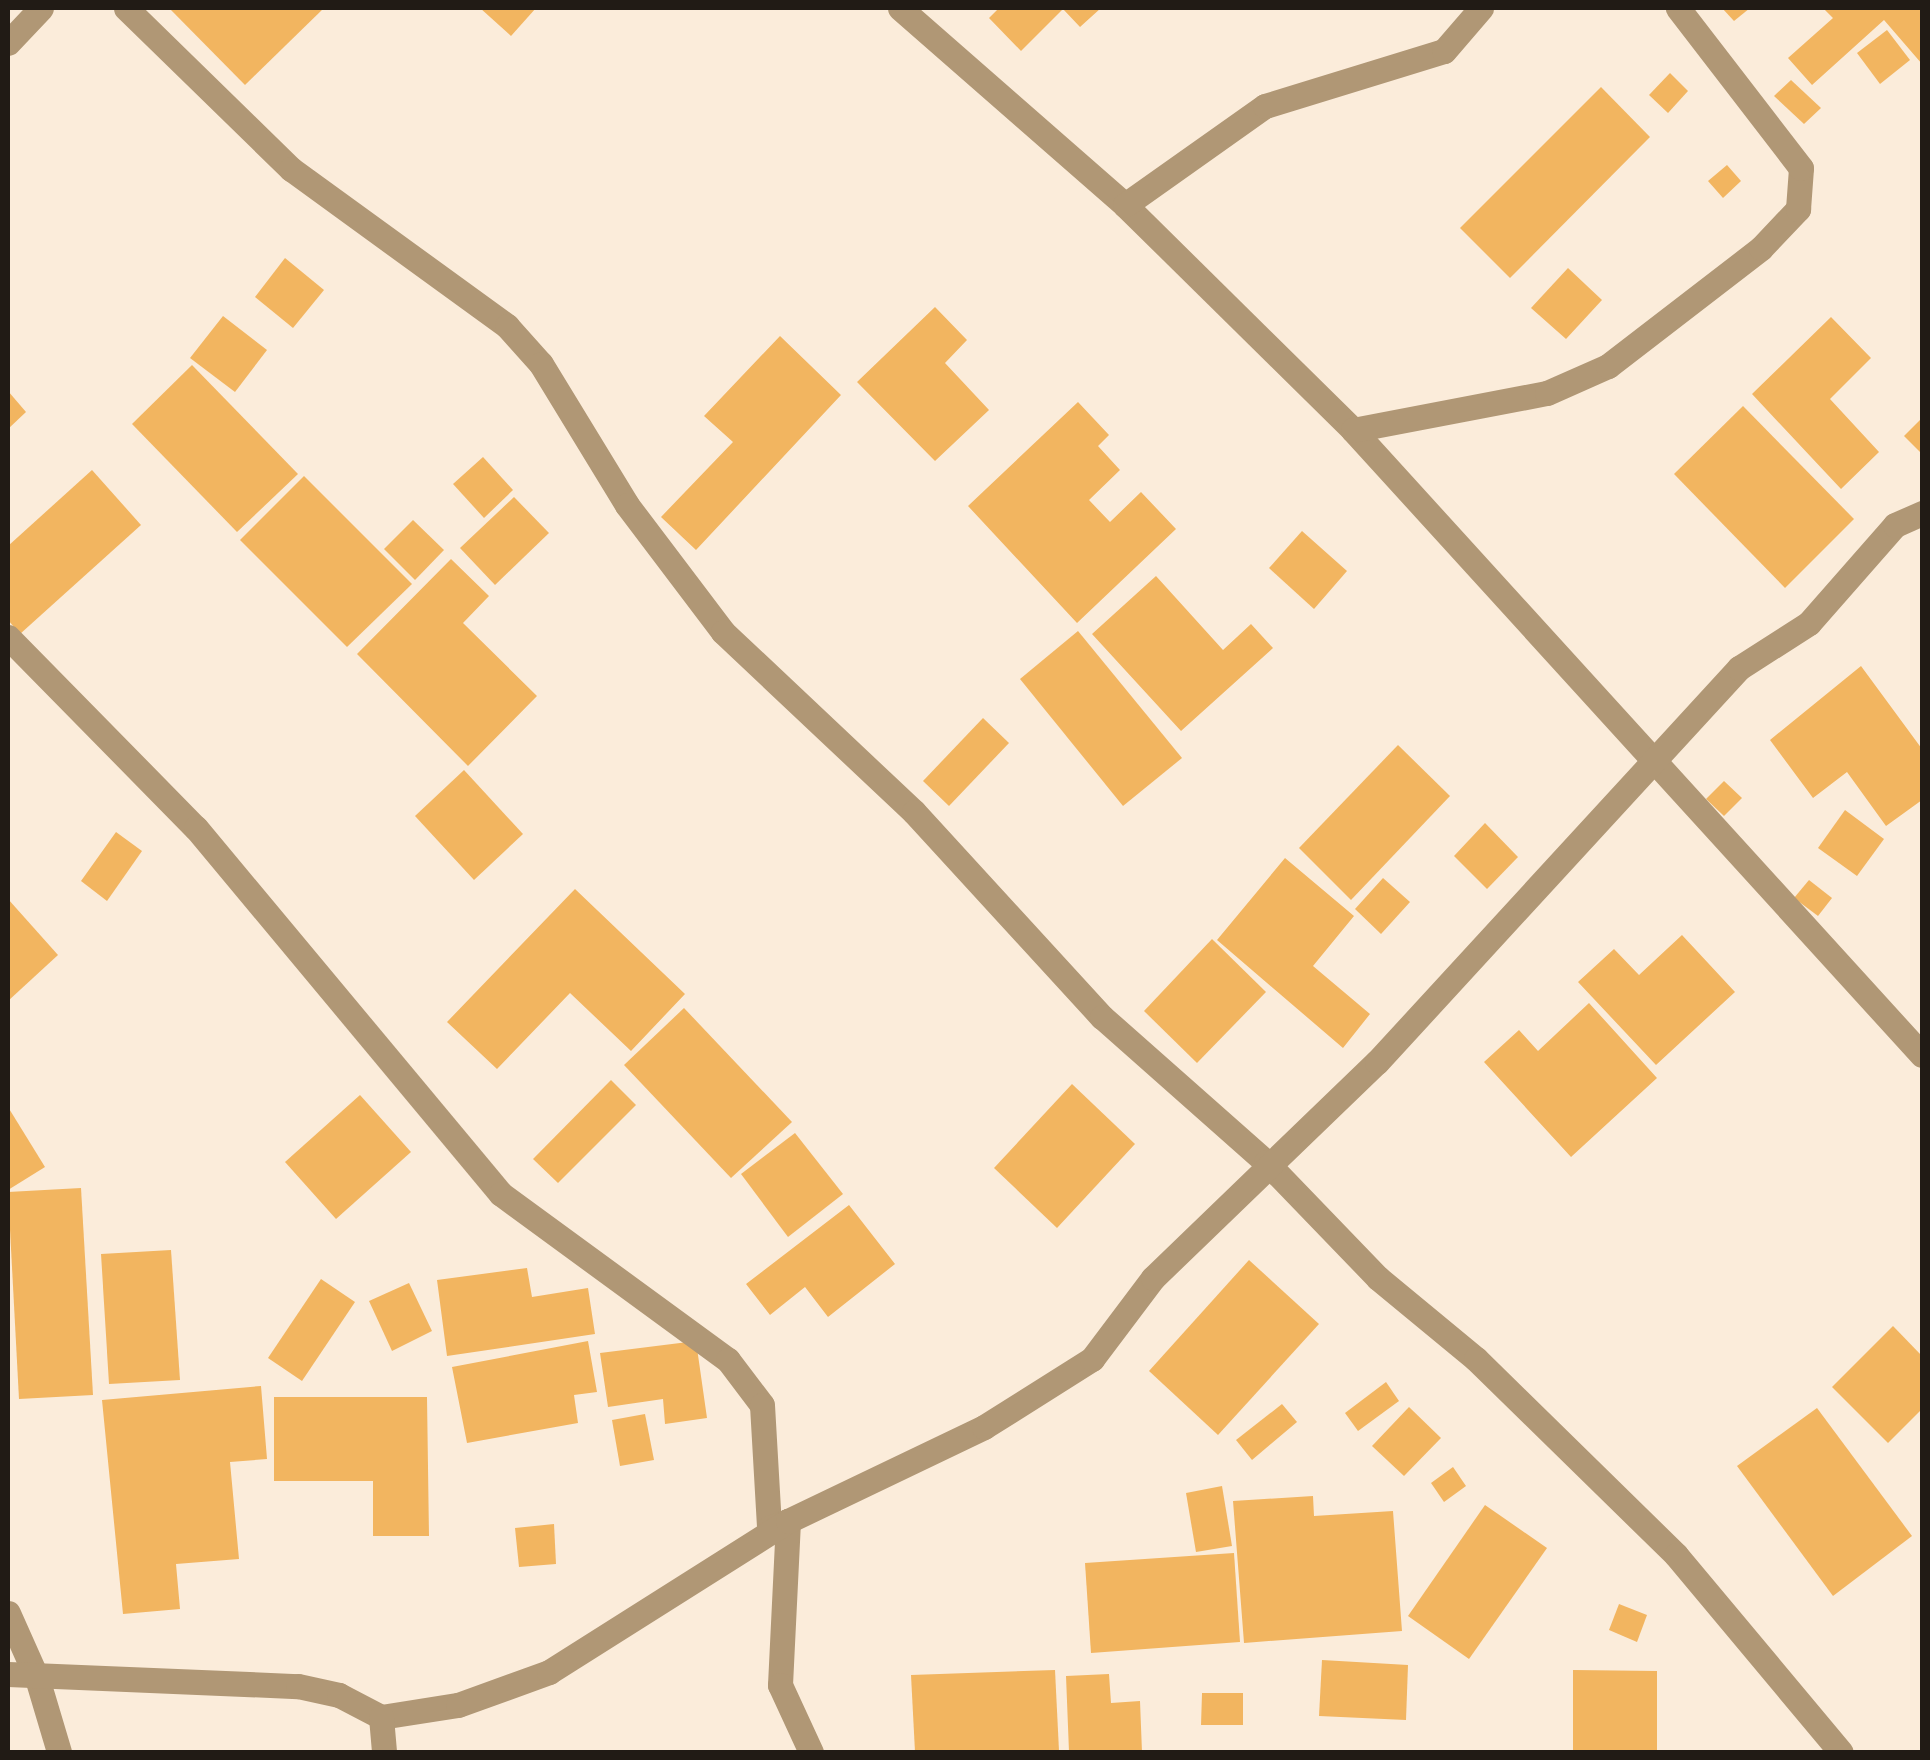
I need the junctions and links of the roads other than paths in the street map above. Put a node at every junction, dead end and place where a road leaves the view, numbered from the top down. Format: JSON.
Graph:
{"nodes":[{"id":1,"x":41,"y":8,"type":"edge"},
{"id":2,"x":126,"y":8,"type":"edge"},
{"id":3,"x":900,"y":8,"type":"edge"},
{"id":4,"x":1481,"y":8,"type":"edge"},
{"id":5,"x":1678,"y":8,"type":"edge"},
{"id":6,"x":8,"y":42,"type":"edge"},
{"id":7,"x":1124,"y":205,"type":"junction"},
{"id":8,"x":1353,"y":430,"type":"junction"},
{"id":9,"x":1922,"y":513,"type":"edge"},
{"id":10,"x":8,"y":638,"type":"edge"},
{"id":11,"x":1654,"y":761,"type":"junction"},
{"id":12,"x":1922,"y":1055,"type":"edge"},
{"id":13,"x":1266,"y":1162,"type":"junction"},
{"id":14,"x":788,"y":1521,"type":"junction"},
{"id":15,"x":8,"y":1614,"type":"edge"},
{"id":16,"x":8,"y":1674,"type":"edge"},
{"id":17,"x":37,"y":1678,"type":"junction"},
{"id":18,"x":380,"y":1717,"type":"junction"},
{"id":19,"x":60,"y":1752,"type":"edge"},
{"id":20,"x":384,"y":1752,"type":"edge"},
{"id":21,"x":811,"y":1752,"type":"edge"},
{"id":22,"x":1841,"y":1752,"type":"edge"}],
"edges":[{"from":1,"to":6,"type":"street"},
{"from":2,"to":13,"type":"street"},
{"from":3,"to":7,"type":"street"},
{"from":4,"to":7,"type":"street"},
{"from":5,"to":8,"type":"street"},
{"from":7,"to":8,"type":"street"},
{"from":8,"to":11,"type":"street"},
{"from":9,"to":11,"type":"street"},
{"from":10,"to":14,"type":"street"},
{"from":11,"to":12,"type":"street"},
{"from":11,"to":13,"type":"street"},
{"from":13,"to":14,"type":"street"},
{"from":13,"to":22,"type":"street"},
{"from":14,"to":18,"type":"street"},
{"from":14,"to":21,"type":"street"},
{"from":15,"to":17,"type":"street"},
{"from":16,"to":17,"type":"street"},
{"from":17,"to":18,"type":"street"},
{"from":17,"to":19,"type":"street"},
{"from":18,"to":20,"type":"street"}]}
